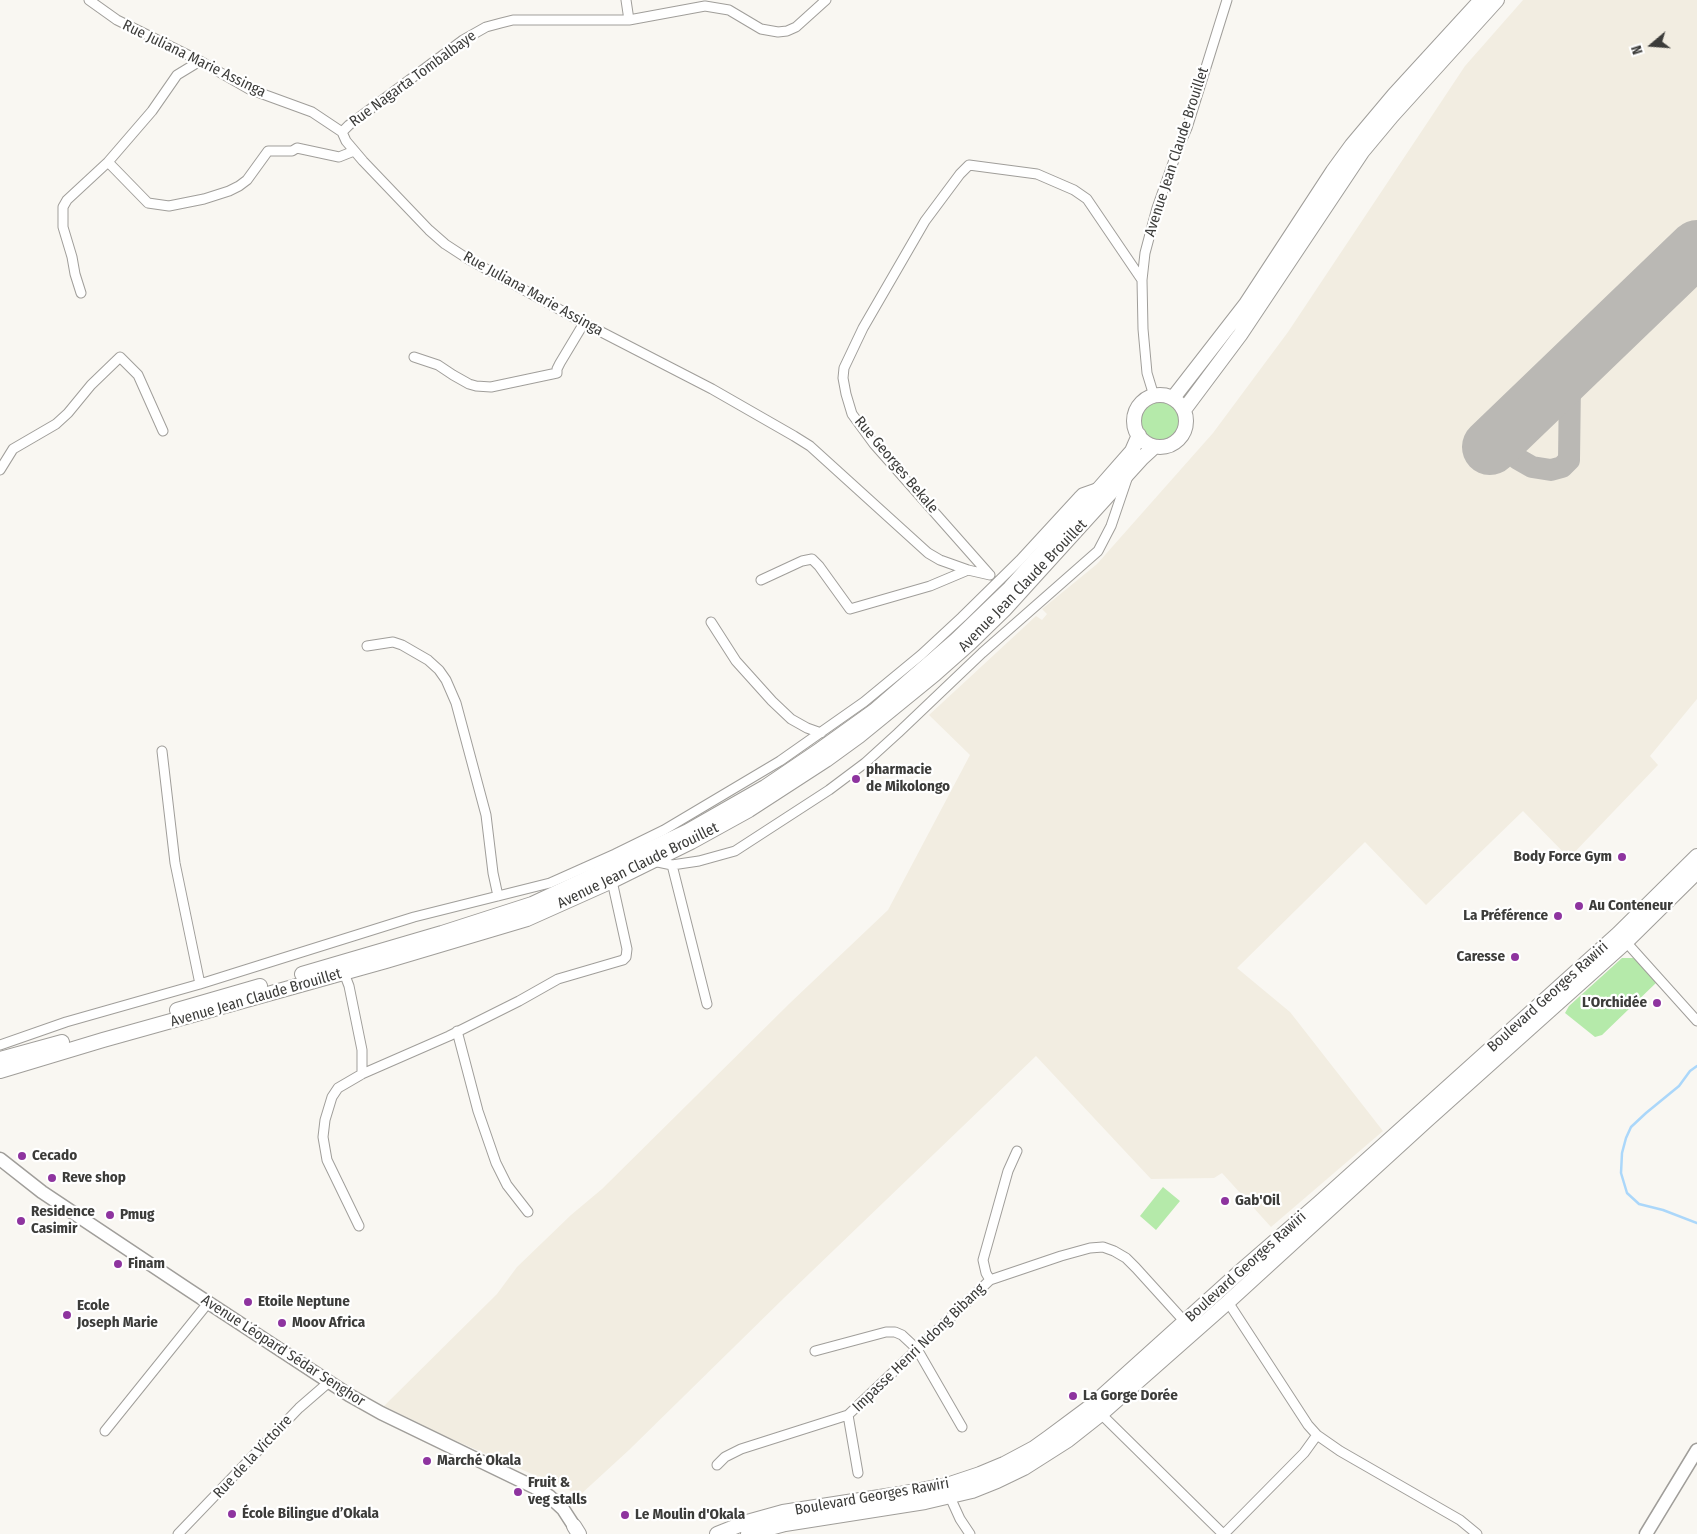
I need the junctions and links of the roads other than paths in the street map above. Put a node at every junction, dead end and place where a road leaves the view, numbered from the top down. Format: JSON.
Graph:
{"nodes":[{"id":1,"x":89,"y":0,"type":"edge"},
{"id":2,"x":626,"y":0,"type":"edge"},
{"id":3,"x":826,"y":0,"type":"edge"},
{"id":4,"x":1227,"y":0,"type":"edge"},
{"id":5,"x":1481,"y":0,"type":"edge"},
{"id":6,"x":1497,"y":0,"type":"edge"},
{"id":7,"x":629,"y":20,"type":"junction"},
{"id":8,"x":200,"y":61,"type":"junction"},
{"id":9,"x":342,"y":132,"type":"junction"},
{"id":10,"x":354,"y":151,"type":"junction"},
{"id":11,"x":108,"y":162,"type":"junction"},
{"id":12,"x":1142,"y":280,"type":"junction"},
{"id":13,"x":81,"y":293,"type":"dead end"},
{"id":14,"x":584,"y":323,"type":"junction"},
{"id":15,"x":414,"y":357,"type":"dead end"},
{"id":16,"x":1154,"y":396,"type":"junction"},
{"id":17,"x":1173,"y":398,"type":"junction"},
{"id":18,"x":1184,"y":410,"type":"junction"},
{"id":19,"x":164,"y":431,"type":"dead end"},
{"id":20,"x":1139,"y":435,"type":"junction"},
{"id":21,"x":1154,"y":447,"type":"junction"},
{"id":22,"x":0,"y":470,"type":"edge"},
{"id":23,"x":1130,"y":473,"type":"junction"},
{"id":24,"x":1102,"y":485,"type":"junction"},
{"id":25,"x":968,"y":570,"type":"junction"},
{"id":26,"x":990,"y":574,"type":"junction"},
{"id":27,"x":761,"y":580,"type":"dead end"},
{"id":28,"x":998,"y":583,"type":"junction"},
{"id":29,"x":711,"y":622,"type":"dead end"},
{"id":30,"x":367,"y":646,"type":"dead end"},
{"id":31,"x":821,"y":733,"type":"junction"},
{"id":32,"x":162,"y":751,"type":"dead end"},
{"id":33,"x":1697,"y":856,"type":"edge"},
{"id":34,"x":653,"y":861,"type":"junction"},
{"id":35,"x":672,"y":865,"type":"junction"},
{"id":36,"x":1697,"y":872,"type":"edge"},
{"id":37,"x":612,"y":881,"type":"junction"},
{"id":38,"x":498,"y":896,"type":"junction"},
{"id":39,"x":1626,"y":942,"type":"junction"},
{"id":40,"x":344,"y":973,"type":"junction"},
{"id":41,"x":200,"y":984,"type":"junction"},
{"id":42,"x":707,"y":1004,"type":"dead end"},
{"id":43,"x":1697,"y":1021,"type":"edge"},
{"id":44,"x":457,"y":1031,"type":"junction"},
{"id":45,"x":0,"y":1045,"type":"edge"},
{"id":46,"x":0,"y":1060,"type":"edge"},
{"id":47,"x":0,"y":1071,"type":"edge"},
{"id":48,"x":362,"y":1074,"type":"junction"},
{"id":49,"x":1016,"y":1151,"type":"dead end"},
{"id":50,"x":0,"y":1159,"type":"edge"},
{"id":51,"x":528,"y":1212,"type":"dead end"},
{"id":52,"x":359,"y":1226,"type":"dead end"},
{"id":53,"x":990,"y":1280,"type":"junction"},
{"id":54,"x":208,"y":1302,"type":"junction"},
{"id":55,"x":1228,"y":1302,"type":"junction"},
{"id":56,"x":1185,"y":1322,"type":"junction"},
{"id":57,"x":917,"y":1349,"type":"junction"},
{"id":58,"x":815,"y":1351,"type":"dead end"},
{"id":59,"x":329,"y":1382,"type":"junction"},
{"id":60,"x":1101,"y":1414,"type":"junction"},
{"id":61,"x":848,"y":1415,"type":"junction"},
{"id":62,"x":962,"y":1427,"type":"dead end"},
{"id":63,"x":105,"y":1430,"type":"dead end"},
{"id":64,"x":1317,"y":1435,"type":"junction"},
{"id":65,"x":1697,"y":1450,"type":"edge"},
{"id":66,"x":717,"y":1465,"type":"dead end"},
{"id":67,"x":858,"y":1473,"type":"dead end"},
{"id":68,"x":950,"y":1497,"type":"junction"},
{"id":69,"x":576,"y":1531,"type":"edge"},
{"id":70,"x":178,"y":1534,"type":"edge"},
{"id":71,"x":717,"y":1534,"type":"edge"},
{"id":72,"x":748,"y":1534,"type":"edge"},
{"id":73,"x":970,"y":1534,"type":"edge"},
{"id":74,"x":1223,"y":1534,"type":"edge"},
{"id":75,"x":1478,"y":1534,"type":"edge"},
{"id":76,"x":1646,"y":1534,"type":"edge"}],
"edges":[{"from":1,"to":8,"type":"street","name":"Rue Juliana Marie Assinga"},
{"from":2,"to":7,"type":"street"},
{"from":3,"to":7,"type":"street","name":"Rue Nagarta Tombalbaye"},
{"from":4,"to":12,"type":"street","name":"Avenue Jean Claude Brouillet"},
{"from":5,"to":17,"type":"main road"},
{"from":6,"to":18,"type":"main road"},
{"from":7,"to":9,"type":"street","name":"Rue Nagarta Tombalbaye"},
{"from":8,"to":9,"type":"street","name":"Rue Juliana Marie Assinga"},
{"from":8,"to":11,"type":"street"},
{"from":9,"to":10,"type":"street","name":"Rue Juliana Marie Assinga"},
{"from":10,"to":11,"type":"street"},
{"from":10,"to":14,"type":"street","name":"Rue Juliana Marie Assinga"},
{"from":11,"to":13,"type":"street"},
{"from":12,"to":16,"type":"street","name":"Avenue Jean Claude Brouillet"},
{"from":12,"to":26,"type":"street","name":"Rue Georges Bekale"},
{"from":14,"to":15,"type":"street"},
{"from":14,"to":25,"type":"street","name":"Rue Juliana Marie Assinga"},
{"from":16,"to":17,"type":"main road"},
{"from":16,"to":20,"type":"main road"},
{"from":17,"to":18,"type":"main road"},
{"from":18,"to":21,"type":"main road"},
{"from":19,"to":22,"type":"street"},
{"from":20,"to":21,"type":"main road"},
{"from":20,"to":24,"type":"main road","name":"Avenue Jean Claude Brouillet"},
{"from":21,"to":23,"type":"main road","name":"Avenue Jean Claude Brouillet"},
{"from":23,"to":34,"type":"main road","name":"Avenue Jean Claude Brouillet"},
{"from":23,"to":35,"type":"street"},
{"from":24,"to":28,"type":"street"},
{"from":24,"to":46,"type":"main road","name":"Avenue Jean Claude Brouillet"},
{"from":25,"to":26,"type":"street","name":"Rue Juliana Marie Assinga"},
{"from":25,"to":27,"type":"street"},
{"from":26,"to":28,"type":"street","name":"Rue Georges Bekale"},
{"from":28,"to":31,"type":"street"},
{"from":29,"to":31,"type":"street"},
{"from":30,"to":38,"type":"street"},
{"from":31,"to":38,"type":"street"},
{"from":32,"to":41,"type":"street"},
{"from":33,"to":56,"type":"main road","name":"Boulevard Georges Rawiri"},
{"from":34,"to":35,"type":"street"},
{"from":34,"to":37,"type":"main road","name":"Avenue Jean Claude Brouillet"},
{"from":35,"to":42,"type":"street"},
{"from":36,"to":39,"type":"main road","name":"Boulevard Georges Rawiri"},
{"from":37,"to":40,"type":"main road","name":"Avenue Jean Claude Brouillet"},
{"from":37,"to":44,"type":"street"},
{"from":38,"to":41,"type":"street"},
{"from":39,"to":43,"type":"street"},
{"from":39,"to":55,"type":"main road","name":"Boulevard Georges Rawiri"},
{"from":40,"to":47,"type":"main road","name":"Avenue Jean Claude Brouillet"},
{"from":40,"to":48,"type":"street"},
{"from":41,"to":45,"type":"street"},
{"from":44,"to":48,"type":"street"},
{"from":44,"to":51,"type":"street"},
{"from":48,"to":52,"type":"street"},
{"from":49,"to":53,"type":"street"},
{"from":50,"to":54,"type":"street","name":"Avenue Léopard Sédar Senghor"},
{"from":53,"to":56,"type":"street","name":"Impasse Henri Ndong Bibang"},
{"from":53,"to":57,"type":"street","name":"Impasse Henri Ndong Bibang"},
{"from":54,"to":59,"type":"street","name":"Avenue Léopard Sédar Senghor"},
{"from":54,"to":63,"type":"street"},
{"from":55,"to":60,"type":"main road","name":"Boulevard Georges Rawiri"},
{"from":55,"to":64,"type":"street"},
{"from":56,"to":71,"type":"main road","name":"Boulevard Georges Rawiri"},
{"from":57,"to":58,"type":"street"},
{"from":57,"to":61,"type":"street","name":"Impasse Henri Ndong Bibang"},
{"from":57,"to":62,"type":"street"},
{"from":59,"to":69,"type":"street","name":"Avenue Léopard Sédar Senghor"},
{"from":59,"to":70,"type":"street","name":"Rue de la Victoire"},
{"from":60,"to":68,"type":"main road","name":"Boulevard Georges Rawiri"},
{"from":60,"to":74,"type":"street"},
{"from":61,"to":66,"type":"street","name":"Impasse Henri Ndong Bibang"},
{"from":61,"to":67,"type":"street"},
{"from":64,"to":74,"type":"street"},
{"from":64,"to":75,"type":"street"},
{"from":65,"to":76,"type":"street"},
{"from":68,"to":72,"type":"main road","name":"Boulevard Georges Rawiri"},
{"from":68,"to":73,"type":"street"}]}
